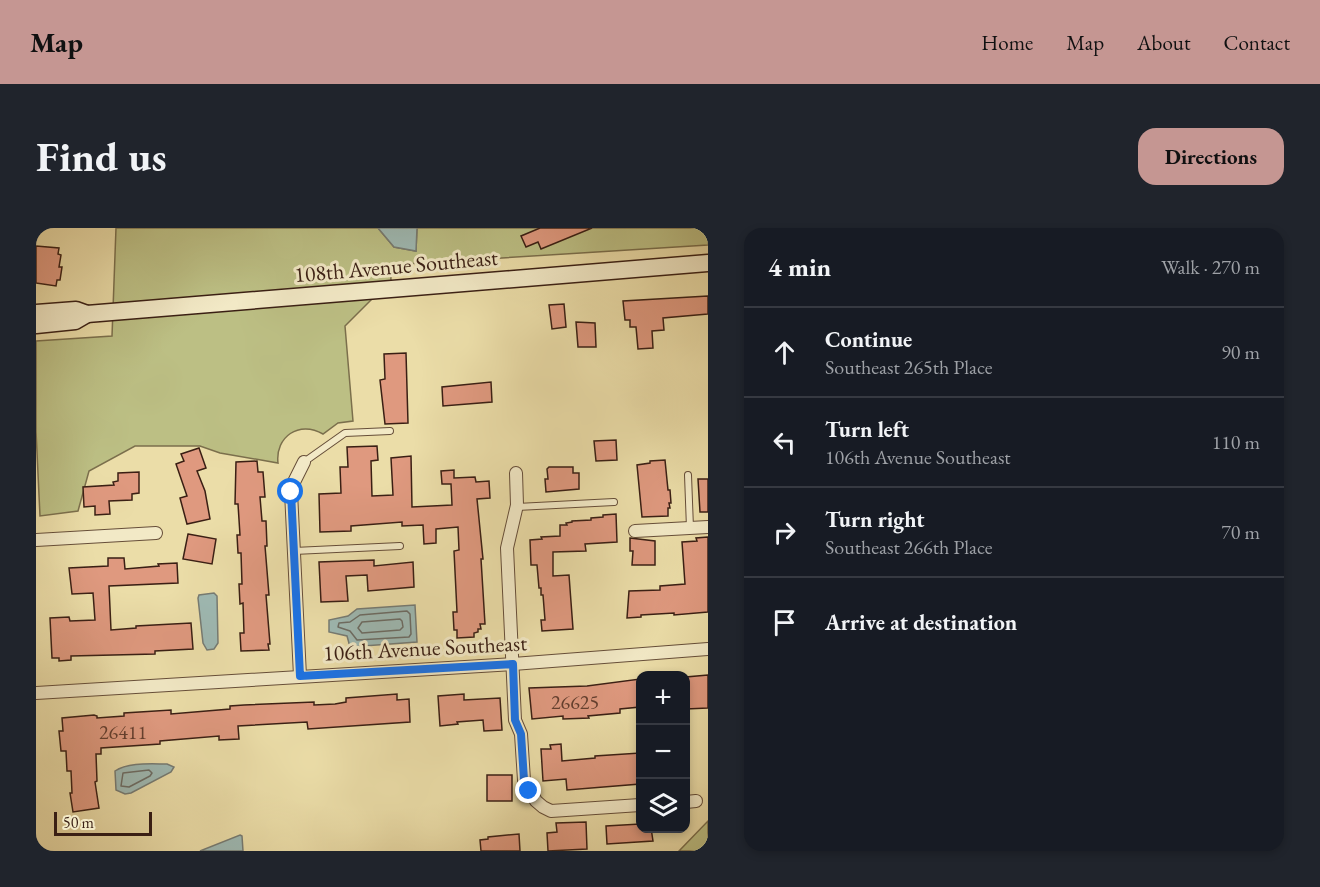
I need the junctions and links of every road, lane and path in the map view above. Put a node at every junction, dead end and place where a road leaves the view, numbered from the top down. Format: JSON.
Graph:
{"nodes":[{"id":1,"x":708,"y":263,"type":"edge"},
{"id":2,"x":36,"y":313,"type":"edge"},
{"id":3,"x":87,"y":314,"type":"junction"},
{"id":4,"x":36,"y":325,"type":"edge"},
{"id":5,"x":390,"y":431,"type":"dead end"},
{"id":6,"x":304,"y":462,"type":"joint"},
{"id":7,"x":516,"y":473,"type":"dead end"},
{"id":8,"x":688,"y":474,"type":"dead end"},
{"id":9,"x":614,"y":502,"type":"dead end"},
{"id":10,"x":517,"y":507,"type":"junction"},
{"id":11,"x":708,"y":527,"type":"edge"},
{"id":12,"x":690,"y":528,"type":"junction"},
{"id":13,"x":635,"y":531,"type":"dead end"},
{"id":14,"x":156,"y":533,"type":"dead end"},
{"id":15,"x":36,"y":540,"type":"edge"},
{"id":16,"x":400,"y":546,"type":"dead end"},
{"id":17,"x":294,"y":551,"type":"junction"},
{"id":18,"x":708,"y":649,"type":"edge"},
{"id":19,"x":513,"y":664,"type":"junction"},
{"id":20,"x":300,"y":676,"type":"junction"},
{"id":21,"x":36,"y":693,"type":"edge"},
{"id":22,"x":636,"y":805,"type":"edge"}],
"edges":[{"from":1,"to":3,"type":"street","name":"108th Avenue Southeast"},
{"from":2,"to":3,"type":"street","name":"108th Avenue Southeast"},
{"from":3,"to":4,"type":"street","name":"108th Avenue Southeast"},
{"from":5,"to":6,"type":"lane"},
{"from":6,"to":17,"type":"street"},
{"from":7,"to":10,"type":"street"},
{"from":8,"to":12,"type":"lane"},
{"from":9,"to":10,"type":"lane"},
{"from":10,"to":19,"type":"street"},
{"from":11,"to":12,"type":"street"},
{"from":12,"to":13,"type":"street"},
{"from":14,"to":15,"type":"street"},
{"from":16,"to":17,"type":"lane"},
{"from":17,"to":20,"type":"street"},
{"from":18,"to":19,"type":"street","name":"106th Avenue Southeast"},
{"from":19,"to":20,"type":"street","name":"106th Avenue Southeast"},
{"from":19,"to":22,"type":"street"},
{"from":20,"to":21,"type":"street","name":"106th Avenue Southeast"}]}
